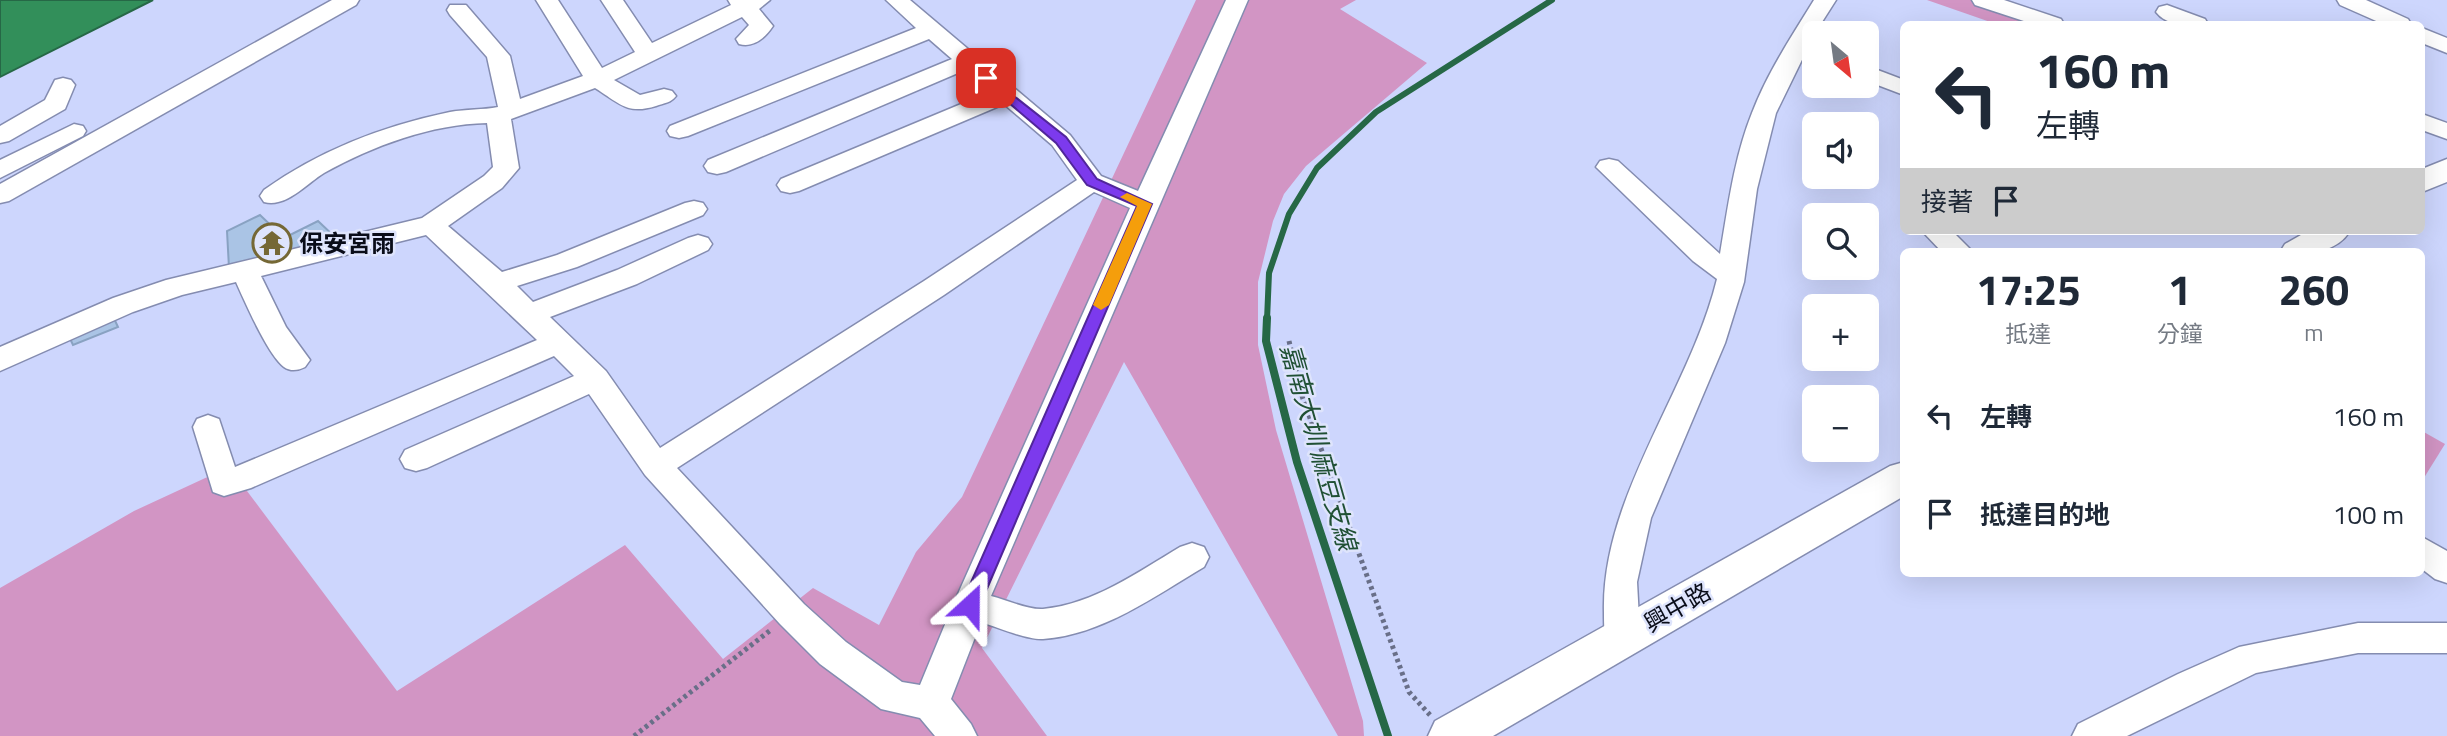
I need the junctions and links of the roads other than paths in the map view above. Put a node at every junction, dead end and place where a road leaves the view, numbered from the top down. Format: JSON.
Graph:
{"nodes":[{"id":1,"x":312,"y":0,"type":"edge"},
{"id":2,"x":348,"y":0,"type":"edge"},
{"id":3,"x":547,"y":0,"type":"edge"},
{"id":4,"x":612,"y":0,"type":"edge"},
{"id":5,"x":897,"y":0,"type":"edge"},
{"id":6,"x":1237,"y":0,"type":"edge"},
{"id":7,"x":1825,"y":0,"type":"edge"},
{"id":8,"x":1983,"y":0,"type":"edge"},
{"id":9,"x":2348,"y":0,"type":"edge"},
{"id":10,"x":748,"y":2,"type":"edge"},
{"id":11,"x":458,"y":10,"type":"dead end"},
{"id":12,"x":2167,"y":12,"type":"dead end"},
{"id":13,"x":1817,"y":21,"type":"edge"},
{"id":14,"x":2044,"y":21,"type":"edge"},
{"id":15,"x":2190,"y":21,"type":"edge"},
{"id":16,"x":2394,"y":21,"type":"edge"},
{"id":17,"x":930,"y":30,"type":"junction"},
{"id":18,"x":2425,"y":36,"type":"edge"},
{"id":19,"x":747,"y":40,"type":"dead end"},
{"id":20,"x":2447,"y":46,"type":"edge"},
{"id":21,"x":649,"y":55,"type":"junction"},
{"id":22,"x":1802,"y":56,"type":"edge"},
{"id":23,"x":967,"y":61,"type":"junction"},
{"id":24,"x":1880,"y":78,"type":"edge"},
{"id":25,"x":597,"y":79,"type":"junction"},
{"id":26,"x":63,"y":85,"type":"dead end"},
{"id":27,"x":1900,"y":86,"type":"edge"},
{"id":28,"x":1006,"y":94,"type":"junction"},
{"id":29,"x":664,"y":96,"type":"dead end"},
{"id":30,"x":505,"y":113,"type":"junction"},
{"id":31,"x":2425,"y":122,"type":"edge"},
{"id":32,"x":679,"y":131,"type":"dead end"},
{"id":33,"x":2447,"y":132,"type":"edge"},
{"id":34,"x":0,"y":136,"type":"edge"},
{"id":35,"x":717,"y":166,"type":"dead end"},
{"id":36,"x":1609,"y":167,"type":"dead end"},
{"id":37,"x":0,"y":170,"type":"edge"},
{"id":38,"x":1092,"y":182,"type":"junction"},
{"id":39,"x":790,"y":185,"type":"dead end"},
{"id":40,"x":0,"y":195,"type":"edge"},
{"id":41,"x":272,"y":196,"type":"dead end"},
{"id":42,"x":1145,"y":204,"type":"junction"},
{"id":43,"x":694,"y":209,"type":"dead end"},
{"id":44,"x":431,"y":225,"type":"junction"},
{"id":45,"x":1940,"y":235,"type":"edge"},
{"id":46,"x":2326,"y":235,"type":"edge"},
{"id":47,"x":698,"y":244,"type":"dead end"},
{"id":48,"x":1954,"y":248,"type":"edge"},
{"id":49,"x":2304,"y":248,"type":"edge"},
{"id":50,"x":244,"y":270,"type":"junction"},
{"id":51,"x":1731,"y":276,"type":"junction"},
{"id":52,"x":497,"y":283,"type":"junction"},
{"id":53,"x":530,"y":314,"type":"junction"},
{"id":54,"x":559,"y":341,"type":"junction"},
{"id":55,"x":0,"y":360,"type":"edge"},
{"id":56,"x":295,"y":360,"type":"dead end"},
{"id":57,"x":594,"y":379,"type":"junction"},
{"id":58,"x":208,"y":427,"type":"dead end"},
{"id":59,"x":416,"y":458,"type":"dead end"},
{"id":60,"x":656,"y":466,"type":"junction"},
{"id":61,"x":1900,"y":479,"type":"edge"},
{"id":62,"x":2425,"y":553,"type":"edge"},
{"id":63,"x":1192,"y":558,"type":"dead end"},
{"id":64,"x":2447,"y":569,"type":"edge"},
{"id":65,"x":970,"y":605,"type":"junction"},
{"id":66,"x":1622,"y":638,"type":"junction"},
{"id":67,"x":2447,"y":638,"type":"edge"},
{"id":68,"x":931,"y":703,"type":"junction"},
{"id":69,"x":1465,"y":728,"type":"edge"},
{"id":70,"x":958,"y":736,"type":"edge"},
{"id":71,"x":2091,"y":736,"type":"edge"}],
"edges":[{"from":1,"to":37,"type":"street"},
{"from":2,"to":40,"type":"street"},
{"from":3,"to":25,"type":"street"},
{"from":4,"to":21,"type":"street"},
{"from":5,"to":17,"type":"street"},
{"from":6,"to":42,"type":"street"},
{"from":7,"to":13,"type":"street"},
{"from":8,"to":14,"type":"street"},
{"from":9,"to":16,"type":"street"},
{"from":10,"to":19,"type":"street"},
{"from":10,"to":21,"type":"street"},
{"from":11,"to":30,"type":"street"},
{"from":12,"to":15,"type":"street"},
{"from":17,"to":23,"type":"street"},
{"from":17,"to":32,"type":"street"},
{"from":18,"to":20,"type":"street"},
{"from":21,"to":25,"type":"street"},
{"from":22,"to":51,"type":"street"},
{"from":23,"to":28,"type":"street"},
{"from":23,"to":35,"type":"street"},
{"from":24,"to":27,"type":"street"},
{"from":25,"to":29,"type":"street"},
{"from":25,"to":30,"type":"street"},
{"from":26,"to":34,"type":"street"},
{"from":28,"to":38,"type":"street"},
{"from":28,"to":39,"type":"street"},
{"from":30,"to":41,"type":"street"},
{"from":30,"to":44,"type":"street"},
{"from":31,"to":33,"type":"street"},
{"from":36,"to":51,"type":"street"},
{"from":38,"to":42,"type":"street"},
{"from":38,"to":60,"type":"street"},
{"from":42,"to":65,"type":"street"},
{"from":43,"to":52,"type":"street"},
{"from":44,"to":50,"type":"street"},
{"from":44,"to":52,"type":"street"},
{"from":45,"to":48,"type":"street"},
{"from":46,"to":49,"type":"main road"},
{"from":47,"to":53,"type":"street"},
{"from":50,"to":55,"type":"street"},
{"from":50,"to":56,"type":"street"},
{"from":51,"to":66,"type":"street"},
{"from":52,"to":53,"type":"street"},
{"from":53,"to":54,"type":"street"},
{"from":54,"to":57,"type":"street"},
{"from":54,"to":58,"type":"street"},
{"from":57,"to":59,"type":"street"},
{"from":57,"to":60,"type":"street"},
{"from":60,"to":68,"type":"street"},
{"from":61,"to":66,"type":"main road","name":"興中路"},
{"from":62,"to":64,"type":"street"},
{"from":63,"to":65,"type":"street"},
{"from":65,"to":68,"type":"street"},
{"from":66,"to":69,"type":"main road","name":"興中路"},
{"from":67,"to":71,"type":"street"},
{"from":68,"to":70,"type":"street"}]}
